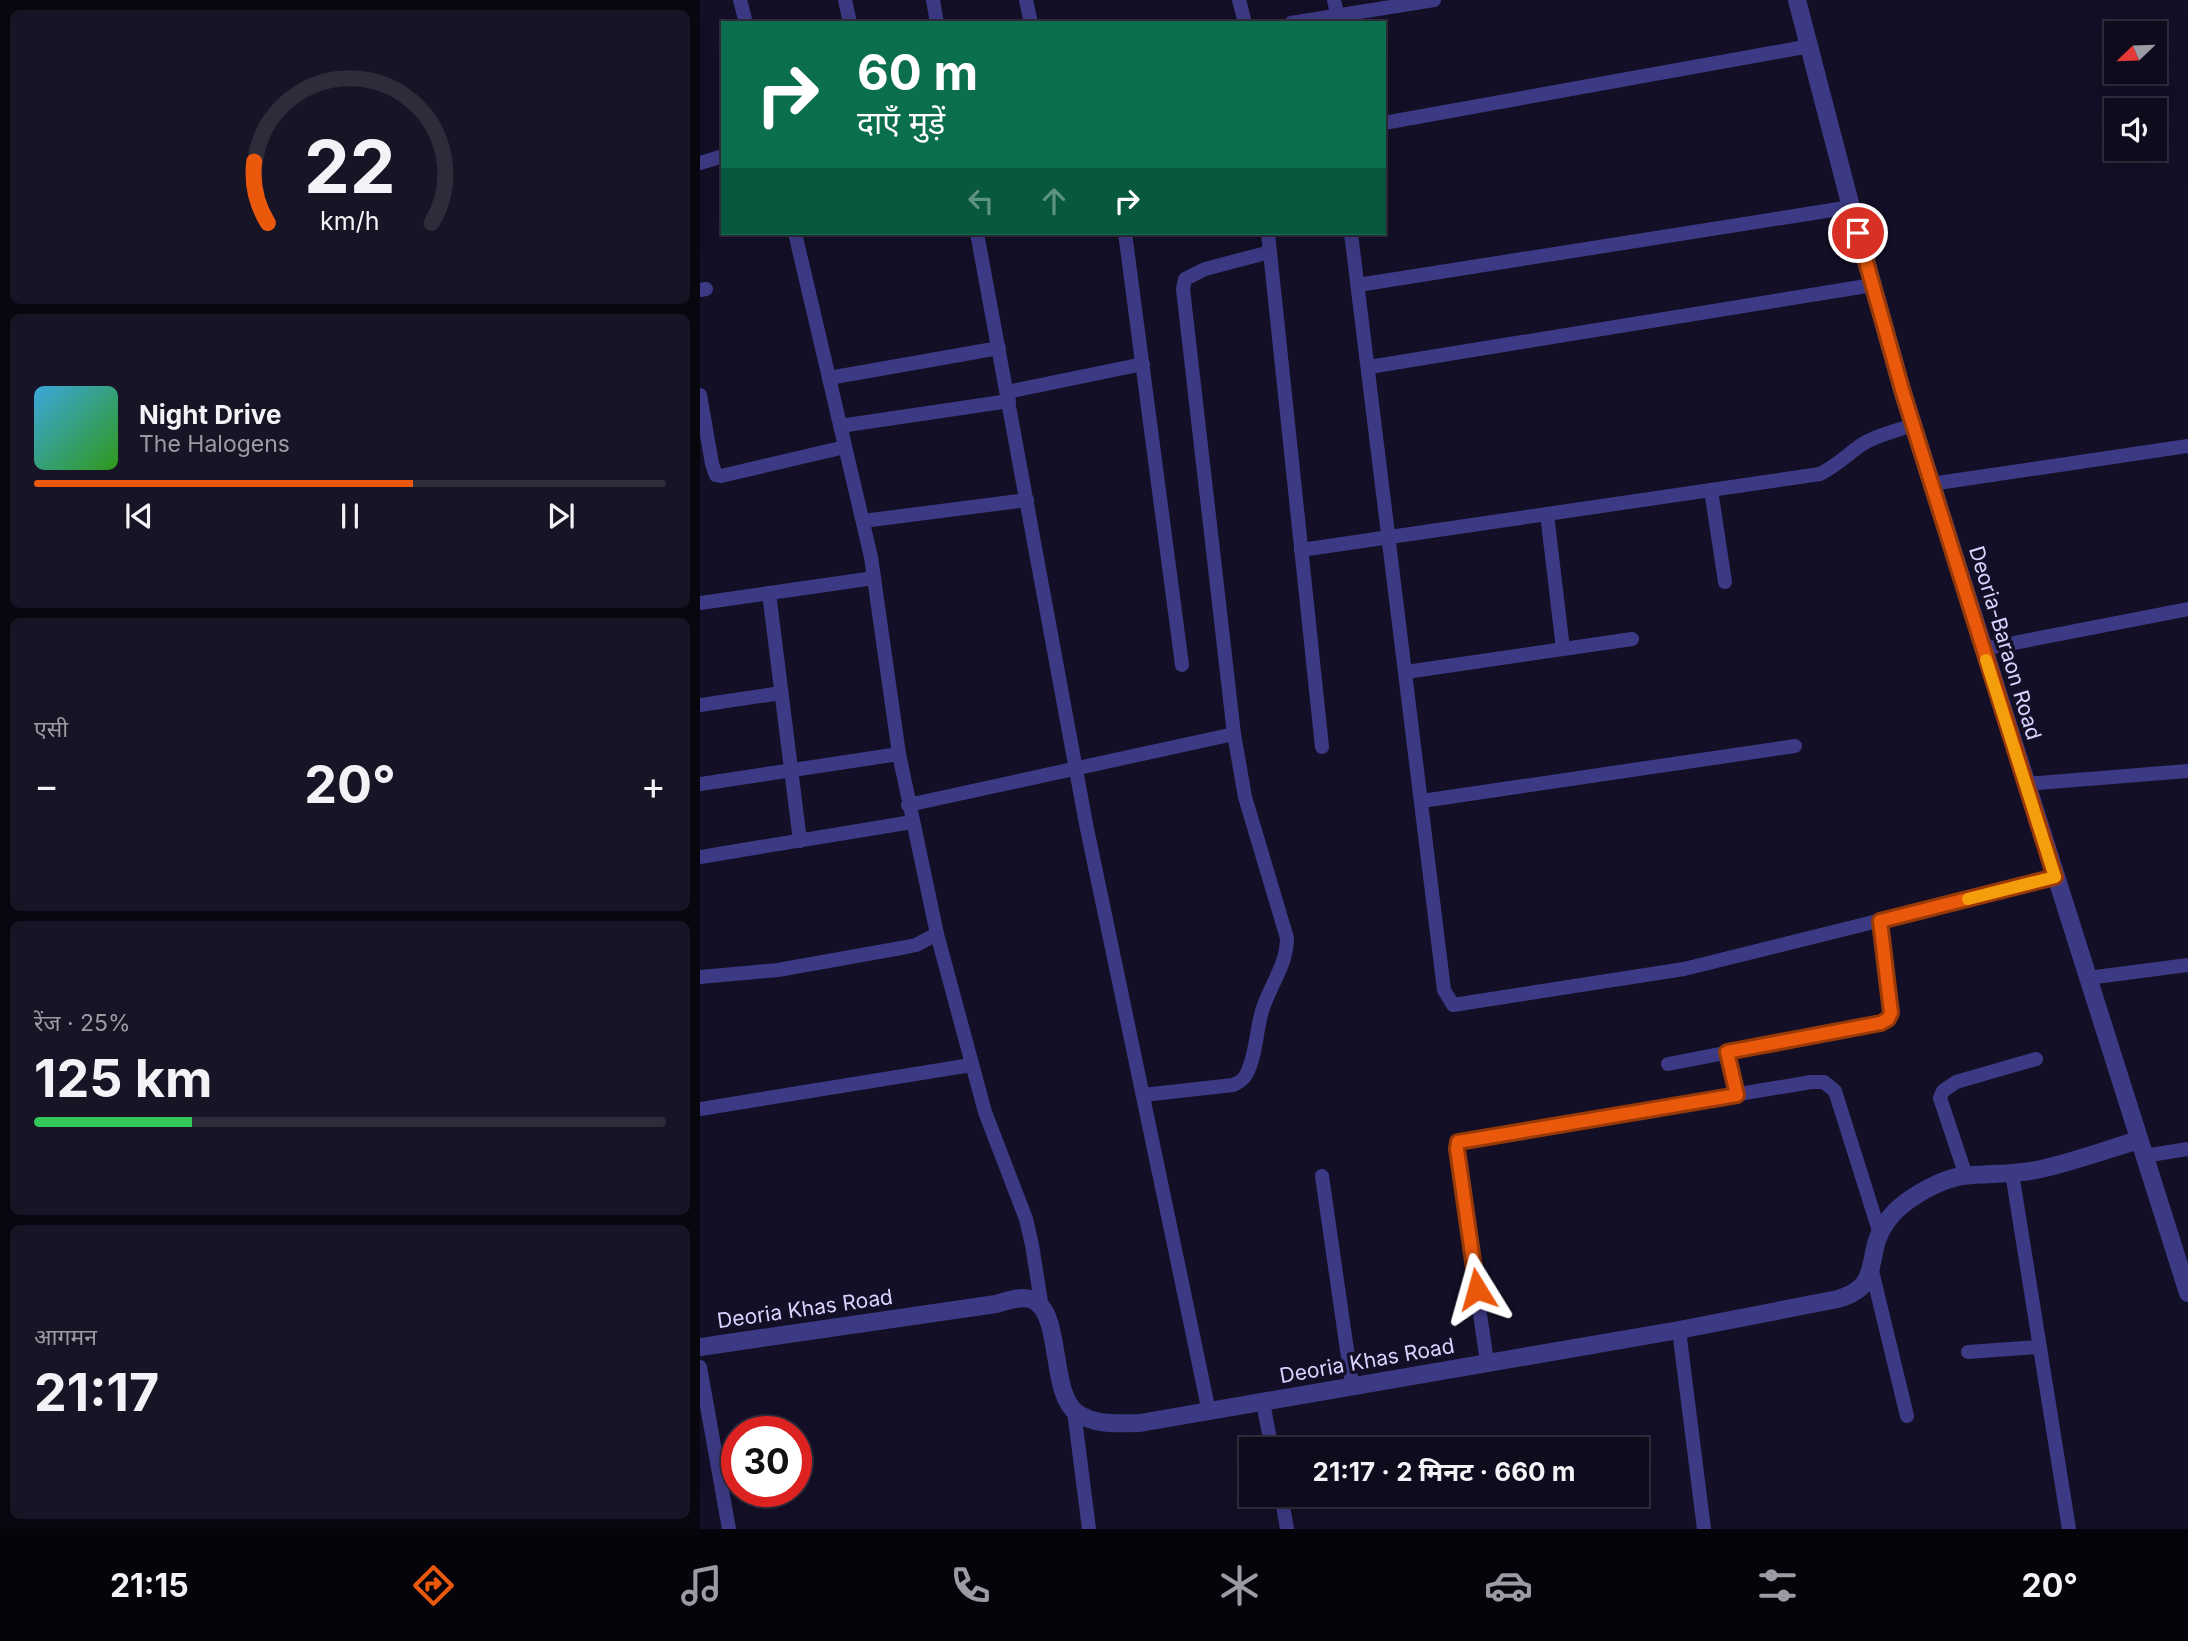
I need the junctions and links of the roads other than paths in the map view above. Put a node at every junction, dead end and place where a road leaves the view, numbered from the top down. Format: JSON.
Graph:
{"nodes":[{"id":1,"x":740,"y":0,"type":"edge"},
{"id":2,"x":845,"y":0,"type":"edge"},
{"id":3,"x":933,"y":0,"type":"edge"},
{"id":4,"x":1026,"y":0,"type":"edge"},
{"id":5,"x":1239,"y":0,"type":"edge"},
{"id":6,"x":1434,"y":0,"type":"edge"},
{"id":7,"x":1797,"y":0,"type":"edge"},
{"id":8,"x":1329,"y":13,"type":"edge"},
{"id":9,"x":745,"y":21,"type":"edge"},
{"id":10,"x":850,"y":21,"type":"edge"},
{"id":11,"x":937,"y":21,"type":"edge"},
{"id":12,"x":1031,"y":21,"type":"edge"},
{"id":13,"x":1244,"y":21,"type":"edge"},
{"id":14,"x":1299,"y":21,"type":"edge"},
{"id":15,"x":1810,"y":46,"type":"junction"},
{"id":16,"x":1386,"y":123,"type":"edge"},
{"id":17,"x":721,"y":157,"type":"edge"},
{"id":18,"x":700,"y":163,"type":"edge"},
{"id":19,"x":1851,"y":207,"type":"junction"},
{"id":20,"x":795,"y":235,"type":"edge"},
{"id":21,"x":977,"y":235,"type":"edge"},
{"id":22,"x":1125,"y":235,"type":"edge"},
{"id":23,"x":1268,"y":235,"type":"edge"},
{"id":24,"x":1352,"y":235,"type":"edge"},
{"id":25,"x":1270,"y":252,"type":"junction"},
{"id":26,"x":1358,"y":285,"type":"junction"},
{"id":27,"x":1873,"y":285,"type":"junction"},
{"id":28,"x":999,"y":348,"type":"junction"},
{"id":29,"x":1143,"y":364,"type":"junction"},
{"id":30,"x":1369,"y":367,"type":"junction"},
{"id":31,"x":829,"y":378,"type":"junction"},
{"id":32,"x":700,"y":395,"type":"edge"},
{"id":33,"x":1008,"y":396,"type":"junction"},
{"id":34,"x":1913,"y":425,"type":"junction"},
{"id":35,"x":840,"y":426,"type":"junction"},
{"id":36,"x":2188,"y":446,"type":"edge"},
{"id":37,"x":845,"y":447,"type":"junction"},
{"id":38,"x":706,"y":466,"type":"edge"},
{"id":39,"x":1931,"y":484,"type":"junction"},
{"id":40,"x":1711,"y":491,"type":"junction"},
{"id":41,"x":1027,"y":500,"type":"junction"},
{"id":42,"x":1548,"y":514,"type":"junction"},
{"id":43,"x":863,"y":521,"type":"junction"},
{"id":44,"x":1390,"y":538,"type":"junction"},
{"id":45,"x":1301,"y":550,"type":"junction"},
{"id":46,"x":874,"y":578,"type":"junction"},
{"id":47,"x":1726,"y":582,"type":"dead end"},
{"id":48,"x":769,"y":593,"type":"junction"},
{"id":49,"x":700,"y":603,"type":"edge"},
{"id":50,"x":2188,"y":609,"type":"edge"},
{"id":51,"x":1632,"y":639,"type":"dead end"},
{"id":52,"x":1563,"y":649,"type":"junction"},
{"id":53,"x":1983,"y":649,"type":"junction"},
{"id":54,"x":1182,"y":665,"type":"dead end"},
{"id":55,"x":1406,"y":672,"type":"junction"},
{"id":56,"x":781,"y":693,"type":"junction"},
{"id":57,"x":700,"y":705,"type":"edge"},
{"id":58,"x":1234,"y":734,"type":"junction"},
{"id":59,"x":1795,"y":746,"type":"dead end"},
{"id":60,"x":1322,"y":747,"type":"dead end"},
{"id":61,"x":899,"y":754,"type":"junction"},
{"id":62,"x":1076,"y":767,"type":"junction"},
{"id":63,"x":790,"y":770,"type":"junction"},
{"id":64,"x":2188,"y":771,"type":"edge"},
{"id":65,"x":2025,"y":783,"type":"junction"},
{"id":66,"x":700,"y":784,"type":"edge"},
{"id":67,"x":1422,"y":801,"type":"junction"},
{"id":68,"x":908,"y":805,"type":"junction"},
{"id":69,"x":912,"y":822,"type":"junction"},
{"id":70,"x":800,"y":842,"type":"junction"},
{"id":71,"x":700,"y":858,"type":"edge"},
{"id":72,"x":2055,"y":877,"type":"junction"},
{"id":73,"x":1880,"y":921,"type":"junction"},
{"id":74,"x":937,"y":934,"type":"junction"},
{"id":75,"x":2188,"y":965,"type":"edge"},
{"id":76,"x":700,"y":976,"type":"edge"},
{"id":77,"x":2088,"y":978,"type":"junction"},
{"id":78,"x":1727,"y":1052,"type":"junction"},
{"id":79,"x":2036,"y":1059,"type":"dead end"},
{"id":80,"x":1668,"y":1064,"type":"dead end"},
{"id":81,"x":971,"y":1065,"type":"junction"},
{"id":82,"x":1143,"y":1095,"type":"junction"},
{"id":83,"x":1737,"y":1095,"type":"junction"},
{"id":84,"x":700,"y":1109,"type":"edge"},
{"id":85,"x":2142,"y":1148,"type":"junction"},
{"id":86,"x":2188,"y":1149,"type":"edge"},
{"id":87,"x":2012,"y":1173,"type":"junction"},
{"id":88,"x":1322,"y":1176,"type":"dead end"},
{"id":89,"x":1966,"y":1176,"type":"junction"},
{"id":90,"x":1880,"y":1234,"type":"junction"},
{"id":91,"x":1872,"y":1271,"type":"junction"},
{"id":92,"x":2188,"y":1293,"type":"edge"},
{"id":93,"x":1042,"y":1308,"type":"junction"},
{"id":94,"x":1679,"y":1330,"type":"junction"},
{"id":95,"x":700,"y":1347,"type":"edge"},
{"id":96,"x":2039,"y":1347,"type":"junction"},
{"id":97,"x":1968,"y":1352,"type":"dead end"},
{"id":98,"x":1486,"y":1362,"type":"junction"},
{"id":99,"x":700,"y":1367,"type":"edge"},
{"id":100,"x":1352,"y":1385,"type":"junction"},
{"id":101,"x":1264,"y":1403,"type":"junction"},
{"id":102,"x":1074,"y":1411,"type":"junction"},
{"id":103,"x":1209,"y":1412,"type":"junction"},
{"id":104,"x":1907,"y":1416,"type":"dead end"},
{"id":105,"x":1270,"y":1437,"type":"edge"},
{"id":106,"x":1283,"y":1507,"type":"edge"},
{"id":107,"x":729,"y":1529,"type":"edge"},
{"id":108,"x":1090,"y":1529,"type":"edge"},
{"id":109,"x":1287,"y":1529,"type":"edge"},
{"id":110,"x":1704,"y":1529,"type":"edge"},
{"id":111,"x":2069,"y":1529,"type":"edge"}],
"edges":[{"from":1,"to":9,"type":"street"},
{"from":2,"to":10,"type":"street"},
{"from":3,"to":11,"type":"street"},
{"from":4,"to":12,"type":"street"},
{"from":5,"to":13,"type":"street"},
{"from":6,"to":8,"type":"street"},
{"from":7,"to":15,"type":"street","name":"Deoria-Baraon Road"},
{"from":8,"to":14,"type":"street"},
{"from":15,"to":16,"type":"street"},
{"from":15,"to":19,"type":"street","name":"Deoria-Baraon Road"},
{"from":17,"to":18,"type":"street"},
{"from":19,"to":26,"type":"street"},
{"from":19,"to":27,"type":"street","name":"Deoria-Baraon Road"},
{"from":20,"to":31,"type":"street"},
{"from":21,"to":28,"type":"street"},
{"from":22,"to":29,"type":"street"},
{"from":23,"to":25,"type":"street"},
{"from":24,"to":26,"type":"street"},
{"from":25,"to":45,"type":"street"},
{"from":25,"to":58,"type":"street"},
{"from":26,"to":30,"type":"street"},
{"from":27,"to":30,"type":"street"},
{"from":27,"to":34,"type":"street","name":"Deoria-Baraon Road"},
{"from":28,"to":31,"type":"street"},
{"from":28,"to":33,"type":"street"},
{"from":29,"to":33,"type":"street"},
{"from":29,"to":54,"type":"street"},
{"from":30,"to":44,"type":"street"},
{"from":31,"to":35,"type":"street"},
{"from":32,"to":38,"type":"street"},
{"from":33,"to":35,"type":"street"},
{"from":33,"to":41,"type":"street"},
{"from":34,"to":39,"type":"street","name":"Deoria-Baraon Road"},
{"from":34,"to":40,"type":"street"},
{"from":35,"to":37,"type":"street"},
{"from":36,"to":39,"type":"street"},
{"from":37,"to":38,"type":"street"},
{"from":37,"to":43,"type":"street"},
{"from":39,"to":53,"type":"street","name":"Deoria-Baraon Road"},
{"from":40,"to":42,"type":"street"},
{"from":40,"to":47,"type":"street"},
{"from":41,"to":43,"type":"street"},
{"from":41,"to":62,"type":"street"},
{"from":42,"to":44,"type":"street"},
{"from":42,"to":52,"type":"street"},
{"from":43,"to":46,"type":"street"},
{"from":44,"to":45,"type":"street"},
{"from":44,"to":55,"type":"street"},
{"from":45,"to":60,"type":"street"},
{"from":46,"to":48,"type":"street"},
{"from":46,"to":61,"type":"street"},
{"from":48,"to":49,"type":"street"},
{"from":48,"to":56,"type":"street"},
{"from":50,"to":53,"type":"street"},
{"from":51,"to":52,"type":"street"},
{"from":52,"to":55,"type":"street"},
{"from":53,"to":65,"type":"street","name":"Deoria-Baraon Road"},
{"from":55,"to":67,"type":"street"},
{"from":56,"to":57,"type":"street"},
{"from":56,"to":63,"type":"street"},
{"from":58,"to":62,"type":"street"},
{"from":58,"to":82,"type":"street"},
{"from":59,"to":67,"type":"street"},
{"from":61,"to":63,"type":"street"},
{"from":61,"to":68,"type":"street"},
{"from":62,"to":68,"type":"street"},
{"from":62,"to":82,"type":"street"},
{"from":63,"to":66,"type":"street"},
{"from":63,"to":70,"type":"street"},
{"from":64,"to":65,"type":"street"},
{"from":65,"to":72,"type":"street","name":"Deoria-Baraon Road"},
{"from":67,"to":73,"type":"street"},
{"from":68,"to":69,"type":"street"},
{"from":69,"to":70,"type":"street"},
{"from":69,"to":74,"type":"street"},
{"from":70,"to":71,"type":"street"},
{"from":72,"to":73,"type":"street"},
{"from":72,"to":77,"type":"street","name":"Deoria-Baraon Road"},
{"from":73,"to":78,"type":"street"},
{"from":74,"to":76,"type":"street"},
{"from":74,"to":81,"type":"street"},
{"from":75,"to":77,"type":"street"},
{"from":77,"to":85,"type":"street","name":"Deoria-Baraon Road"},
{"from":78,"to":80,"type":"street"},
{"from":78,"to":83,"type":"street"},
{"from":79,"to":89,"type":"street"},
{"from":81,"to":84,"type":"street"},
{"from":81,"to":93,"type":"street"},
{"from":82,"to":103,"type":"street"},
{"from":83,"to":90,"type":"street"},
{"from":83,"to":98,"type":"street"},
{"from":85,"to":86,"type":"street"},
{"from":85,"to":87,"type":"street"},
{"from":85,"to":92,"type":"street","name":"Deoria-Baraon Road"},
{"from":87,"to":89,"type":"street"},
{"from":87,"to":96,"type":"street"},
{"from":88,"to":100,"type":"street"},
{"from":89,"to":90,"type":"street"},
{"from":90,"to":91,"type":"street"},
{"from":91,"to":94,"type":"street","name":"Deoria Khas Road"},
{"from":91,"to":104,"type":"street"},
{"from":93,"to":95,"type":"street","name":"Deoria Khas Road"},
{"from":93,"to":102,"type":"street"},
{"from":94,"to":98,"type":"street","name":"Deoria Khas Road"},
{"from":94,"to":110,"type":"street"},
{"from":96,"to":97,"type":"street"},
{"from":96,"to":111,"type":"street"},
{"from":98,"to":100,"type":"street","name":"Deoria Khas Road"},
{"from":99,"to":107,"type":"street"},
{"from":100,"to":101,"type":"street","name":"Deoria Khas Road"},
{"from":101,"to":103,"type":"street","name":"Deoria Khas Road"},
{"from":101,"to":105,"type":"street"},
{"from":102,"to":103,"type":"street","name":"Deoria Khas Road"},
{"from":102,"to":108,"type":"street"},
{"from":106,"to":109,"type":"street"}]}
